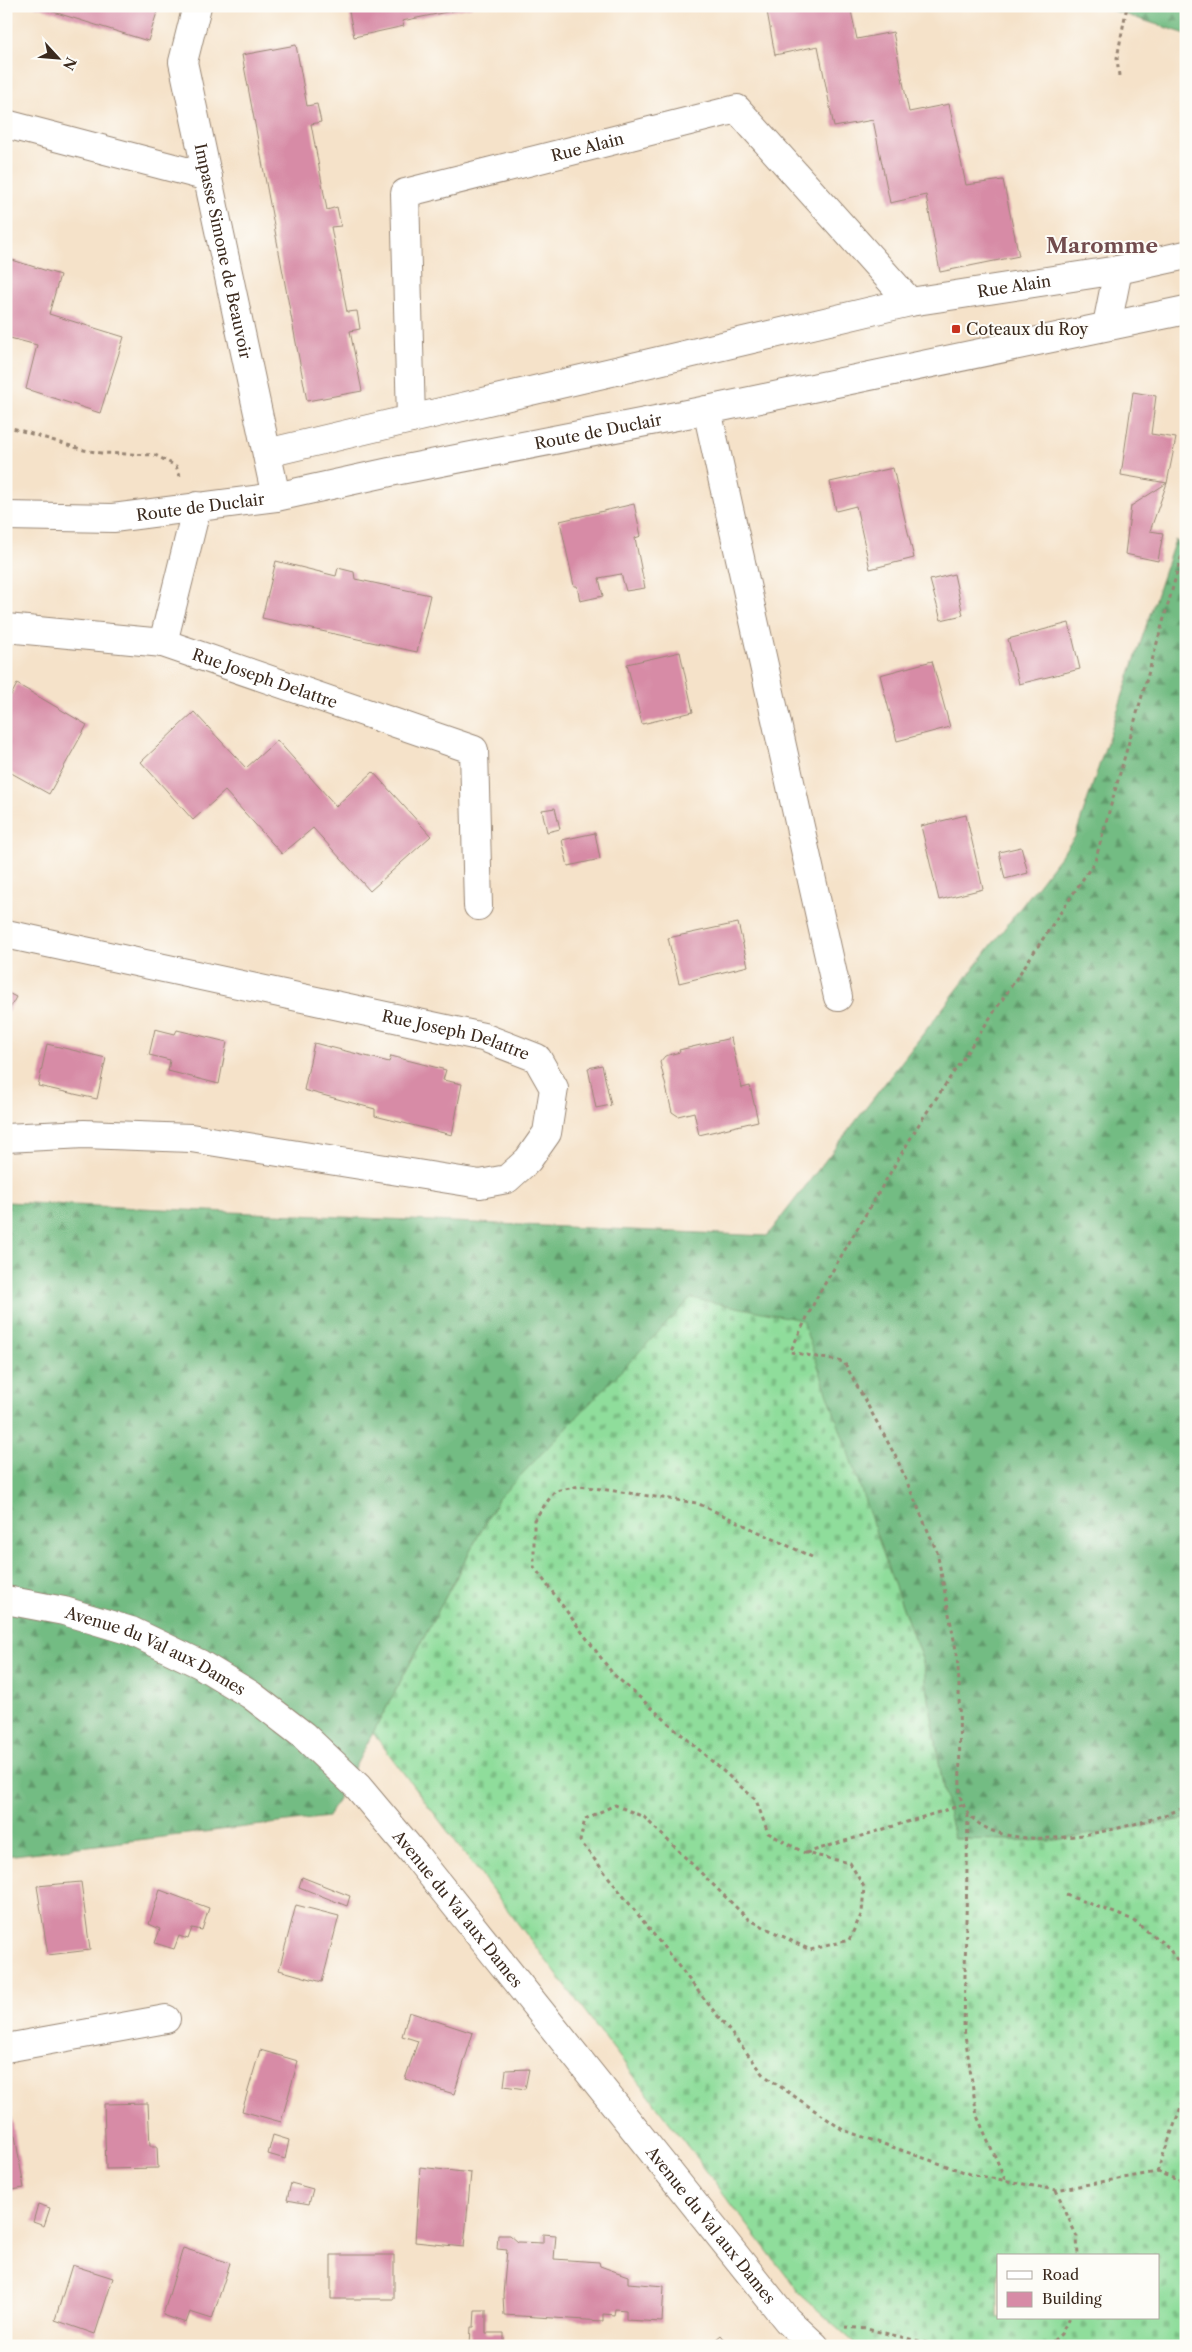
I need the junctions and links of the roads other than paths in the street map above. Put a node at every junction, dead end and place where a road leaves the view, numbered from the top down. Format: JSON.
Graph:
{"nodes":[{"id":1,"x":197,"y":6,"type":"edge"},
{"id":2,"x":6,"y":124,"type":"edge"},
{"id":3,"x":208,"y":177,"type":"junction"},
{"id":4,"x":1186,"y":255,"type":"edge"},
{"id":5,"x":1118,"y":270,"type":"junction"},
{"id":6,"x":910,"y":302,"type":"junction"},
{"id":7,"x":1186,"y":310,"type":"edge"},
{"id":8,"x":1107,"y":326,"type":"junction"},
{"id":9,"x":706,"y":410,"type":"junction"},
{"id":10,"x":411,"y":419,"type":"junction"},
{"id":11,"x":267,"y":453,"type":"junction"},
{"id":12,"x":276,"y":497,"type":"junction"},
{"id":13,"x":191,"y":507,"type":"junction"},
{"id":14,"x":6,"y":516,"type":"edge"},
{"id":15,"x":6,"y":628,"type":"edge"},
{"id":16,"x":163,"y":642,"type":"junction"},
{"id":17,"x":478,"y":906,"type":"dead end"},
{"id":18,"x":6,"y":934,"type":"edge"},
{"id":19,"x":838,"y":997,"type":"dead end"},
{"id":20,"x":6,"y":1138,"type":"edge"},
{"id":21,"x":6,"y":1600,"type":"edge"},
{"id":22,"x":166,"y":2019,"type":"dead end"},
{"id":23,"x":6,"y":2048,"type":"edge"},
{"id":24,"x":814,"y":2346,"type":"edge"}],
"edges":[{"from":1,"to":3,"type":"street","name":"Impasse Simone de Beauvoir"},
{"from":2,"to":3,"type":"street"},
{"from":3,"to":11,"type":"street","name":"Impasse Simone de Beauvoir"},
{"from":4,"to":5,"type":"street","name":"Rue Alain"},
{"from":5,"to":6,"type":"street","name":"Rue Alain"},
{"from":5,"to":8,"type":"street"},
{"from":6,"to":10,"type":"street","name":"Rue Alain"},
{"from":6,"to":10,"type":"street","name":"Rue Alain"},
{"from":7,"to":8,"type":"street","name":"Route de Duclair"},
{"from":8,"to":9,"type":"street","name":"Route de Duclair"},
{"from":9,"to":12,"type":"street","name":"Route de Duclair"},
{"from":9,"to":19,"type":"street"},
{"from":10,"to":11,"type":"street","name":"Rue Alain"},
{"from":11,"to":12,"type":"street","name":"Impasse Simone de Beauvoir"},
{"from":12,"to":13,"type":"street","name":"Route de Duclair"},
{"from":13,"to":14,"type":"street","name":"Route de Duclair"},
{"from":13,"to":16,"type":"street"},
{"from":15,"to":16,"type":"street","name":"Rue Joseph Delattre"},
{"from":16,"to":17,"type":"street","name":"Rue Joseph Delattre"},
{"from":18,"to":20,"type":"street","name":"Rue Joseph Delattre"},
{"from":21,"to":24,"type":"street","name":"Avenue du Val aux Dames"},
{"from":22,"to":23,"type":"street"}]}
